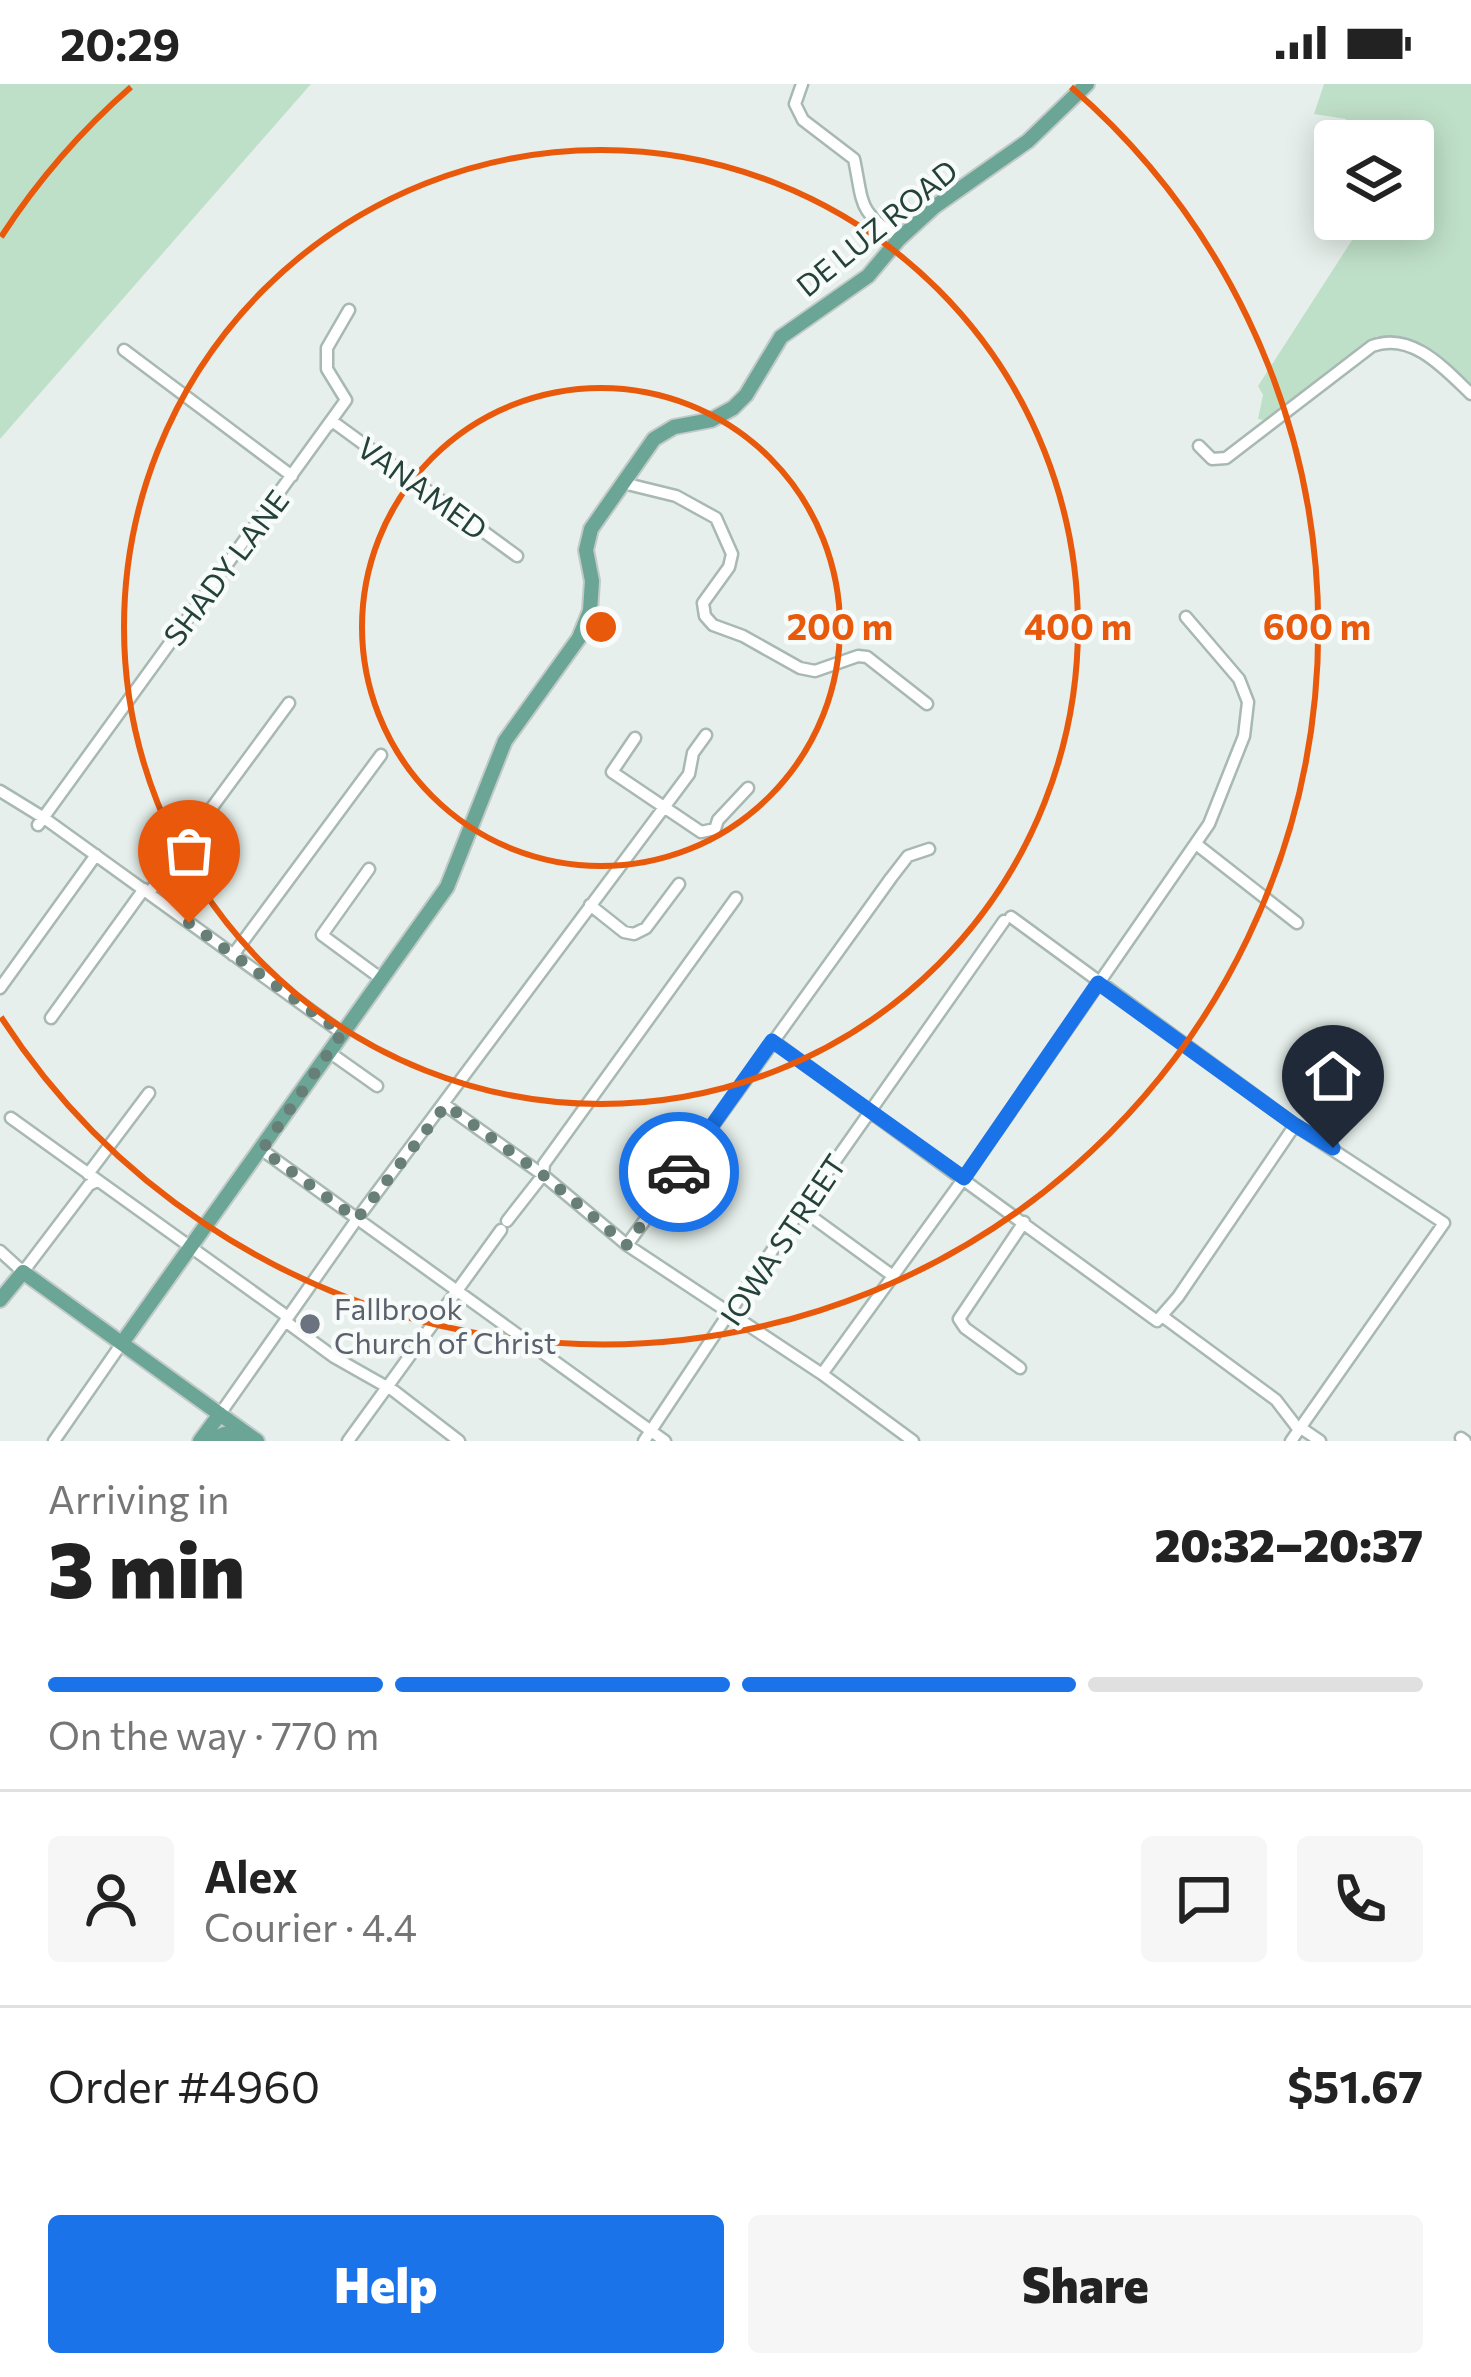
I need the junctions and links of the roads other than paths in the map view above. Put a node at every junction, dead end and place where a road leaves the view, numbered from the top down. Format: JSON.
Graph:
{"nodes":[{"id":1,"x":802,"y":84,"type":"edge"},
{"id":2,"x":1088,"y":84,"type":"edge"},
{"id":3,"x":899,"y":239,"type":"junction"},
{"id":4,"x":349,"y":310,"type":"dead end"},
{"id":5,"x":124,"y":350,"type":"dead end"},
{"id":6,"x":1471,"y":394,"type":"edge"},
{"id":7,"x":329,"y":425,"type":"junction"},
{"id":8,"x":1199,"y":446,"type":"dead end"},
{"id":9,"x":292,"y":476,"type":"junction"},
{"id":10,"x":622,"y":483,"type":"junction"},
{"id":11,"x":517,"y":556,"type":"dead end"},
{"id":12,"x":1186,"y":617,"type":"dead end"},
{"id":13,"x":289,"y":703,"type":"dead end"},
{"id":14,"x":927,"y":704,"type":"dead end"},
{"id":15,"x":706,"y":735,"type":"dead end"},
{"id":16,"x":635,"y":738,"type":"dead end"},
{"id":17,"x":381,"y":755,"type":"dead end"},
{"id":18,"x":748,"y":788,"type":"dead end"},
{"id":19,"x":0,"y":790,"type":"edge"},
{"id":20,"x":664,"y":807,"type":"junction"},
{"id":21,"x":41,"y":821,"type":"junction"},
{"id":22,"x":1196,"y":844,"type":"junction"},
{"id":23,"x":929,"y":849,"type":"dead end"},
{"id":24,"x":96,"y":855,"type":"junction"},
{"id":25,"x":369,"y":869,"type":"dead end"},
{"id":26,"x":679,"y":884,"type":"dead end"},
{"id":27,"x":146,"y":891,"type":"junction"},
{"id":28,"x":736,"y":898,"type":"dead end"},
{"id":29,"x":590,"y":904,"type":"junction"},
{"id":30,"x":1297,"y":923,"type":"dead end"},
{"id":31,"x":233,"y":955,"type":"junction"},
{"id":32,"x":380,"y":977,"type":"junction"},
{"id":33,"x":1098,"y":983,"type":"junction"},
{"id":34,"x":0,"y":988,"type":"edge"},
{"id":35,"x":51,"y":1018,"type":"dead end"},
{"id":36,"x":342,"y":1033,"type":"junction"},
{"id":37,"x":772,"y":1041,"type":"junction"},
{"id":38,"x":329,"y":1052,"type":"junction"},
{"id":39,"x":377,"y":1086,"type":"dead end"},
{"id":40,"x":149,"y":1093,"type":"dead end"},
{"id":41,"x":446,"y":1105,"type":"junction"},
{"id":42,"x":869,"y":1110,"type":"junction"},
{"id":43,"x":11,"y":1118,"type":"dead end"},
{"id":44,"x":1295,"y":1125,"type":"junction"},
{"id":45,"x":262,"y":1150,"type":"junction"},
{"id":46,"x":543,"y":1175,"type":"junction"},
{"id":47,"x":93,"y":1178,"type":"junction"},
{"id":48,"x":964,"y":1178,"type":"junction"},
{"id":49,"x":801,"y":1209,"type":"junction"},
{"id":50,"x":357,"y":1219,"type":"junction"},
{"id":51,"x":1024,"y":1222,"type":"junction"},
{"id":52,"x":627,"y":1245,"type":"junction"},
{"id":53,"x":194,"y":1248,"type":"junction"},
{"id":54,"x":0,"y":1251,"type":"edge"},
{"id":55,"x":23,"y":1271,"type":"junction"},
{"id":56,"x":893,"y":1276,"type":"junction"},
{"id":57,"x":457,"y":1291,"type":"junction"},
{"id":58,"x":0,"y":1300,"type":"edge"},
{"id":59,"x":729,"y":1316,"type":"junction"},
{"id":60,"x":286,"y":1319,"type":"junction"},
{"id":61,"x":1159,"y":1319,"type":"junction"},
{"id":62,"x":122,"y":1343,"type":"junction"},
{"id":63,"x":1020,"y":1368,"type":"dead end"},
{"id":64,"x":822,"y":1374,"type":"junction"},
{"id":65,"x":386,"y":1389,"type":"junction"},
{"id":66,"x":220,"y":1414,"type":"junction"},
{"id":67,"x":1300,"y":1429,"type":"junction"},
{"id":68,"x":647,"y":1436,"type":"edge"},
{"id":69,"x":254,"y":1439,"type":"edge"},
{"id":70,"x":54,"y":1441,"type":"edge"},
{"id":71,"x":200,"y":1441,"type":"edge"},
{"id":72,"x":210,"y":1441,"type":"edge"},
{"id":73,"x":348,"y":1441,"type":"edge"},
{"id":74,"x":459,"y":1441,"type":"edge"},
{"id":75,"x":665,"y":1441,"type":"edge"},
{"id":76,"x":913,"y":1441,"type":"edge"},
{"id":77,"x":1291,"y":1441,"type":"edge"},
{"id":78,"x":1320,"y":1441,"type":"edge"}],
"edges":[{"from":1,"to":3,"type":"street"},
{"from":2,"to":3,"type":"main road","name":"DE LUZ ROAD"},
{"from":3,"to":10,"type":"main road","name":"DE LUZ ROAD"},
{"from":4,"to":7,"type":"street"},
{"from":5,"to":9,"type":"street"},
{"from":6,"to":8,"type":"street"},
{"from":7,"to":9,"type":"street","name":"SHADY LANE"},
{"from":7,"to":11,"type":"street","name":"VANAMED"},
{"from":9,"to":21,"type":"street","name":"SHADY LANE"},
{"from":10,"to":14,"type":"street"},
{"from":10,"to":32,"type":"main road","name":"DE LUZ ROAD"},
{"from":12,"to":22,"type":"street"},
{"from":13,"to":27,"type":"street"},
{"from":15,"to":20,"type":"street"},
{"from":16,"to":20,"type":"street"},
{"from":17,"to":31,"type":"street"},
{"from":18,"to":20,"type":"street"},
{"from":19,"to":21,"type":"street"},
{"from":20,"to":29,"type":"street"},
{"from":21,"to":24,"type":"street"},
{"from":22,"to":30,"type":"street"},
{"from":22,"to":33,"type":"street"},
{"from":23,"to":37,"type":"street"},
{"from":24,"to":27,"type":"street"},
{"from":24,"to":34,"type":"street"},
{"from":25,"to":32,"type":"street"},
{"from":26,"to":29,"type":"street"},
{"from":27,"to":31,"type":"street"},
{"from":27,"to":35,"type":"street"},
{"from":28,"to":46,"type":"street"},
{"from":29,"to":41,"type":"street"},
{"from":31,"to":36,"type":"street"},
{"from":32,"to":36,"type":"main road","name":"DE LUZ ROAD"},
{"from":33,"to":42,"type":"street","name":"IOWA STREET"},
{"from":33,"to":44,"type":"street"},
{"from":33,"to":48,"type":"street"},
{"from":36,"to":38,"type":"main road","name":"DE LUZ ROAD"},
{"from":37,"to":42,"type":"street"},
{"from":37,"to":52,"type":"street"},
{"from":38,"to":39,"type":"street"},
{"from":38,"to":45,"type":"main road","name":"DE LUZ ROAD"},
{"from":40,"to":47,"type":"street"},
{"from":41,"to":46,"type":"street"},
{"from":41,"to":50,"type":"street"},
{"from":42,"to":48,"type":"street"},
{"from":42,"to":49,"type":"street","name":"IOWA STREET"},
{"from":43,"to":47,"type":"street"},
{"from":44,"to":61,"type":"street"},
{"from":44,"to":67,"type":"street"},
{"from":45,"to":50,"type":"street"},
{"from":45,"to":53,"type":"main road","name":"DE LUZ ROAD"},
{"from":46,"to":52,"type":"street"},
{"from":46,"to":57,"type":"street"},
{"from":47,"to":53,"type":"street"},
{"from":47,"to":55,"type":"street"},
{"from":48,"to":51,"type":"street"},
{"from":48,"to":56,"type":"street"},
{"from":49,"to":56,"type":"street"},
{"from":49,"to":59,"type":"street","name":"IOWA STREET"},
{"from":50,"to":57,"type":"street"},
{"from":50,"to":60,"type":"street"},
{"from":51,"to":61,"type":"street"},
{"from":51,"to":63,"type":"street"},
{"from":52,"to":59,"type":"street"},
{"from":53,"to":60,"type":"street"},
{"from":53,"to":62,"type":"main road","name":"DE LUZ ROAD"},
{"from":54,"to":55,"type":"street"},
{"from":55,"to":58,"type":"main road"},
{"from":55,"to":62,"type":"main road"},
{"from":56,"to":64,"type":"street"},
{"from":57,"to":65,"type":"street"},
{"from":57,"to":68,"type":"street"},
{"from":59,"to":64,"type":"street"},
{"from":59,"to":68,"type":"street","name":"IOWA STREET"},
{"from":60,"to":65,"type":"street"},
{"from":60,"to":66,"type":"street"},
{"from":61,"to":67,"type":"street"},
{"from":62,"to":66,"type":"main road"},
{"from":62,"to":70,"type":"street"},
{"from":64,"to":76,"type":"street"},
{"from":65,"to":73,"type":"street"},
{"from":65,"to":74,"type":"street"},
{"from":66,"to":69,"type":"main road"},
{"from":66,"to":71,"type":"main road"},
{"from":67,"to":77,"type":"street"},
{"from":67,"to":78,"type":"street"},
{"from":68,"to":75,"type":"street"},
{"from":69,"to":72,"type":"main road"}]}
